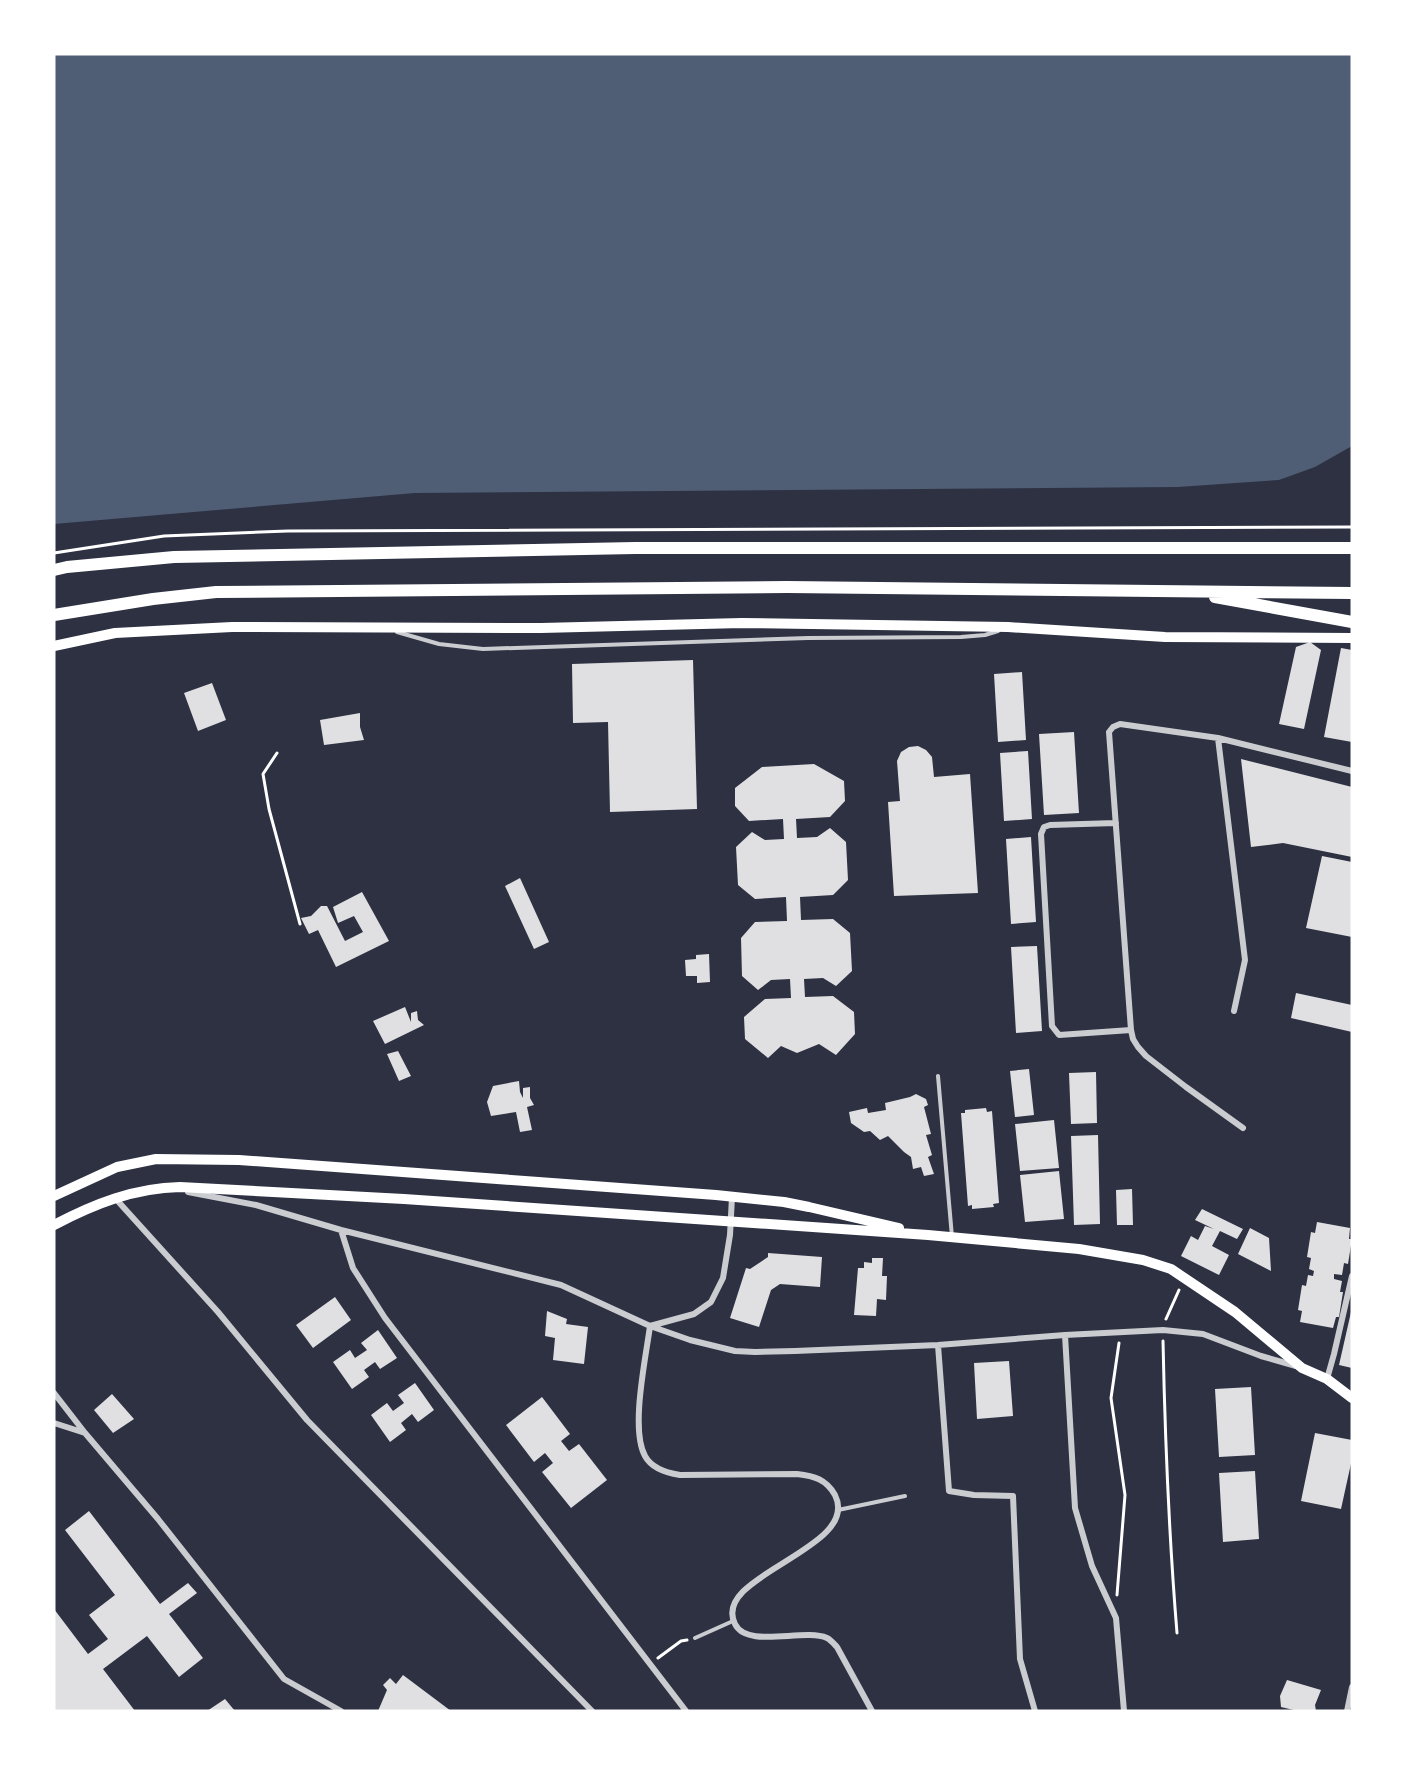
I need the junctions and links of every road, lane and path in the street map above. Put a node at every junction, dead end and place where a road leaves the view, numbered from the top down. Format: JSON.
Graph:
{"nodes":[{"id":1,"x":1352,"y":527,"type":"edge"},
{"id":2,"x":1352,"y":548,"type":"edge"},
{"id":3,"x":54,"y":554,"type":"edge"},
{"id":4,"x":54,"y":570,"type":"edge"},
{"id":5,"x":1181,"y":591,"type":"junction"},
{"id":6,"x":1352,"y":593,"type":"edge"},
{"id":7,"x":54,"y":615,"type":"edge"},
{"id":8,"x":1352,"y":622,"type":"edge"},
{"id":9,"x":382,"y":627,"type":"junction"},
{"id":10,"x":1008,"y":627,"type":"junction"},
{"id":11,"x":1352,"y":638,"type":"edge"},
{"id":12,"x":54,"y":646,"type":"edge"},
{"id":13,"x":1218,"y":738,"type":"junction"},
{"id":14,"x":277,"y":753,"type":"dead end"},
{"id":15,"x":1352,"y":771,"type":"edge"},
{"id":16,"x":1116,"y":823,"type":"junction"},
{"id":17,"x":300,"y":924,"type":"dead end"},
{"id":18,"x":1234,"y":1011,"type":"dead end"},
{"id":19,"x":1131,"y":1030,"type":"junction"},
{"id":20,"x":938,"y":1076,"type":"dead end"},
{"id":21,"x":1244,"y":1128,"type":"dead end"},
{"id":22,"x":180,"y":1187,"type":"junction"},
{"id":23,"x":54,"y":1196,"type":"edge"},
{"id":24,"x":732,"y":1197,"type":"junction"},
{"id":25,"x":115,"y":1198,"type":"junction"},
{"id":26,"x":731,"y":1222,"type":"junction"},
{"id":27,"x":54,"y":1225,"type":"edge"},
{"id":28,"x":341,"y":1230,"type":"junction"},
{"id":29,"x":928,"y":1235,"type":"junction"},
{"id":30,"x":952,"y":1238,"type":"junction"},
{"id":31,"x":1352,"y":1276,"type":"edge"},
{"id":32,"x":1184,"y":1277,"type":"junction"},
{"id":33,"x":650,"y":1326,"type":"junction"},
{"id":34,"x":1162,"y":1330,"type":"junction"},
{"id":35,"x":1120,"y":1331,"type":"junction"},
{"id":36,"x":1065,"y":1335,"type":"junction"},
{"id":37,"x":938,"y":1346,"type":"junction"},
{"id":38,"x":1302,"y":1368,"type":"junction"},
{"id":39,"x":1327,"y":1379,"type":"junction"},
{"id":40,"x":54,"y":1393,"type":"edge"},
{"id":41,"x":1352,"y":1398,"type":"edge"},
{"id":42,"x":54,"y":1423,"type":"edge"},
{"id":43,"x":85,"y":1433,"type":"junction"},
{"id":44,"x":905,"y":1496,"type":"dead end"},
{"id":45,"x":838,"y":1510,"type":"junction"},
{"id":46,"x":1116,"y":1618,"type":"junction"},
{"id":47,"x":733,"y":1621,"type":"junction"},
{"id":48,"x":1177,"y":1634,"type":"dead end"},
{"id":49,"x":695,"y":1638,"type":"joint"},
{"id":50,"x":649,"y":1664,"type":"junction"},
{"id":51,"x":1352,"y":1687,"type":"edge"},
{"id":52,"x":341,"y":1711,"type":"edge"},
{"id":53,"x":592,"y":1711,"type":"edge"},
{"id":54,"x":686,"y":1711,"type":"edge"},
{"id":55,"x":872,"y":1711,"type":"edge"},
{"id":56,"x":1035,"y":1711,"type":"edge"},
{"id":57,"x":1124,"y":1711,"type":"edge"},
{"id":58,"x":1347,"y":1711,"type":"edge"}],
"edges":[{"from":1,"to":3,"type":"path"},
{"from":2,"to":4,"type":"highway"},
{"from":5,"to":6,"type":"highway"},
{"from":5,"to":7,"type":"highway"},
{"from":5,"to":8,"type":"highway"},
{"from":9,"to":10,"type":"main road"},
{"from":9,"to":10,"type":"lane"},
{"from":9,"to":12,"type":"main road"},
{"from":10,"to":11,"type":"main road"},
{"from":13,"to":15,"type":"street"},
{"from":13,"to":16,"type":"street"},
{"from":13,"to":18,"type":"street"},
{"from":14,"to":17,"type":"path"},
{"from":16,"to":19,"type":"street"},
{"from":16,"to":19,"type":"street"},
{"from":19,"to":21,"type":"street"},
{"from":20,"to":30,"type":"lane"},
{"from":22,"to":25,"type":"main road"},
{"from":22,"to":26,"type":"main road"},
{"from":22,"to":28,"type":"street"},
{"from":23,"to":24,"type":"main road"},
{"from":24,"to":26,"type":"street"},
{"from":24,"to":29,"type":"main road"},
{"from":25,"to":27,"type":"main road"},
{"from":25,"to":53,"type":"street"},
{"from":26,"to":29,"type":"main road"},
{"from":26,"to":33,"type":"street"},
{"from":28,"to":33,"type":"street"},
{"from":28,"to":50,"type":"street"},
{"from":29,"to":30,"type":"main road"},
{"from":30,"to":32,"type":"main road"},
{"from":31,"to":39,"type":"street"},
{"from":32,"to":34,"type":"path"},
{"from":32,"to":38,"type":"main road"},
{"from":33,"to":37,"type":"street"},
{"from":33,"to":45,"type":"street"},
{"from":34,"to":35,"type":"street"},
{"from":34,"to":38,"type":"street"},
{"from":34,"to":48,"type":"path"},
{"from":35,"to":36,"type":"street"},
{"from":35,"to":46,"type":"path"},
{"from":36,"to":37,"type":"street"},
{"from":36,"to":46,"type":"street"},
{"from":37,"to":56,"type":"street"},
{"from":38,"to":39,"type":"main road"},
{"from":39,"to":41,"type":"main road"},
{"from":40,"to":43,"type":"street"},
{"from":42,"to":43,"type":"street"},
{"from":43,"to":52,"type":"street"},
{"from":44,"to":45,"type":"lane"},
{"from":45,"to":47,"type":"street"},
{"from":46,"to":57,"type":"street"},
{"from":47,"to":49,"type":"lane"},
{"from":47,"to":55,"type":"street"},
{"from":49,"to":50,"type":"path"},
{"from":50,"to":54,"type":"street"},
{"from":51,"to":58,"type":"street"}]}
